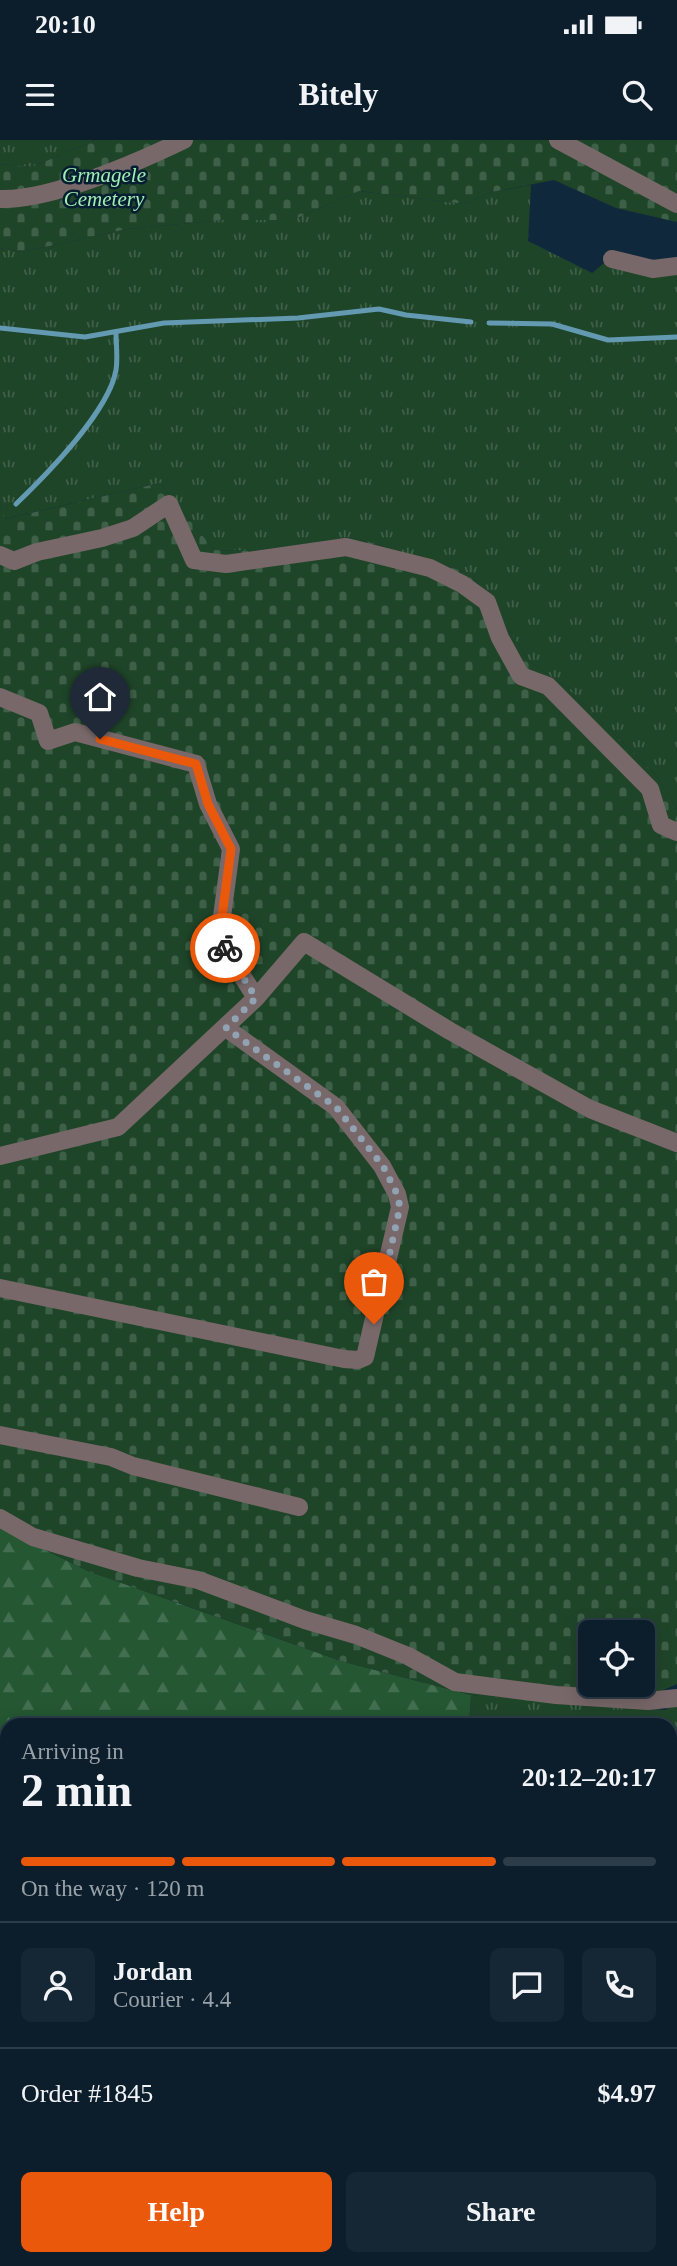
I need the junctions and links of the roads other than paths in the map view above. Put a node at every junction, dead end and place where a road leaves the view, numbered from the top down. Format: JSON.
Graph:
{"nodes":[{"id":1,"x":184,"y":140,"type":"edge"},
{"id":2,"x":558,"y":140,"type":"edge"},
{"id":3,"x":0,"y":199,"type":"edge"},
{"id":4,"x":677,"y":204,"type":"edge"},
{"id":5,"x":611,"y":259,"type":"dead end"},
{"id":6,"x":677,"y":266,"type":"edge"},
{"id":7,"x":0,"y":555,"type":"edge"},
{"id":8,"x":0,"y":697,"type":"edge"},
{"id":9,"x":677,"y":832,"type":"edge"},
{"id":10,"x":256,"y":998,"type":"junction"},
{"id":11,"x":226,"y":1028,"type":"junction"},
{"id":12,"x":677,"y":1143,"type":"edge"},
{"id":13,"x":0,"y":1156,"type":"edge"},
{"id":14,"x":0,"y":1288,"type":"edge"},
{"id":15,"x":0,"y":1435,"type":"edge"},
{"id":16,"x":299,"y":1507,"type":"dead end"},
{"id":17,"x":0,"y":1518,"type":"edge"},
{"id":18,"x":677,"y":1698,"type":"edge"}],
"edges":[{"from":1,"to":3,"type":"street"},
{"from":2,"to":4,"type":"street"},
{"from":5,"to":6,"type":"street"},
{"from":7,"to":9,"type":"street"},
{"from":8,"to":10,"type":"street"},
{"from":10,"to":11,"type":"street"},
{"from":10,"to":12,"type":"street"},
{"from":11,"to":13,"type":"street"},
{"from":11,"to":14,"type":"street"},
{"from":15,"to":16,"type":"street"},
{"from":17,"to":18,"type":"street"}]}
